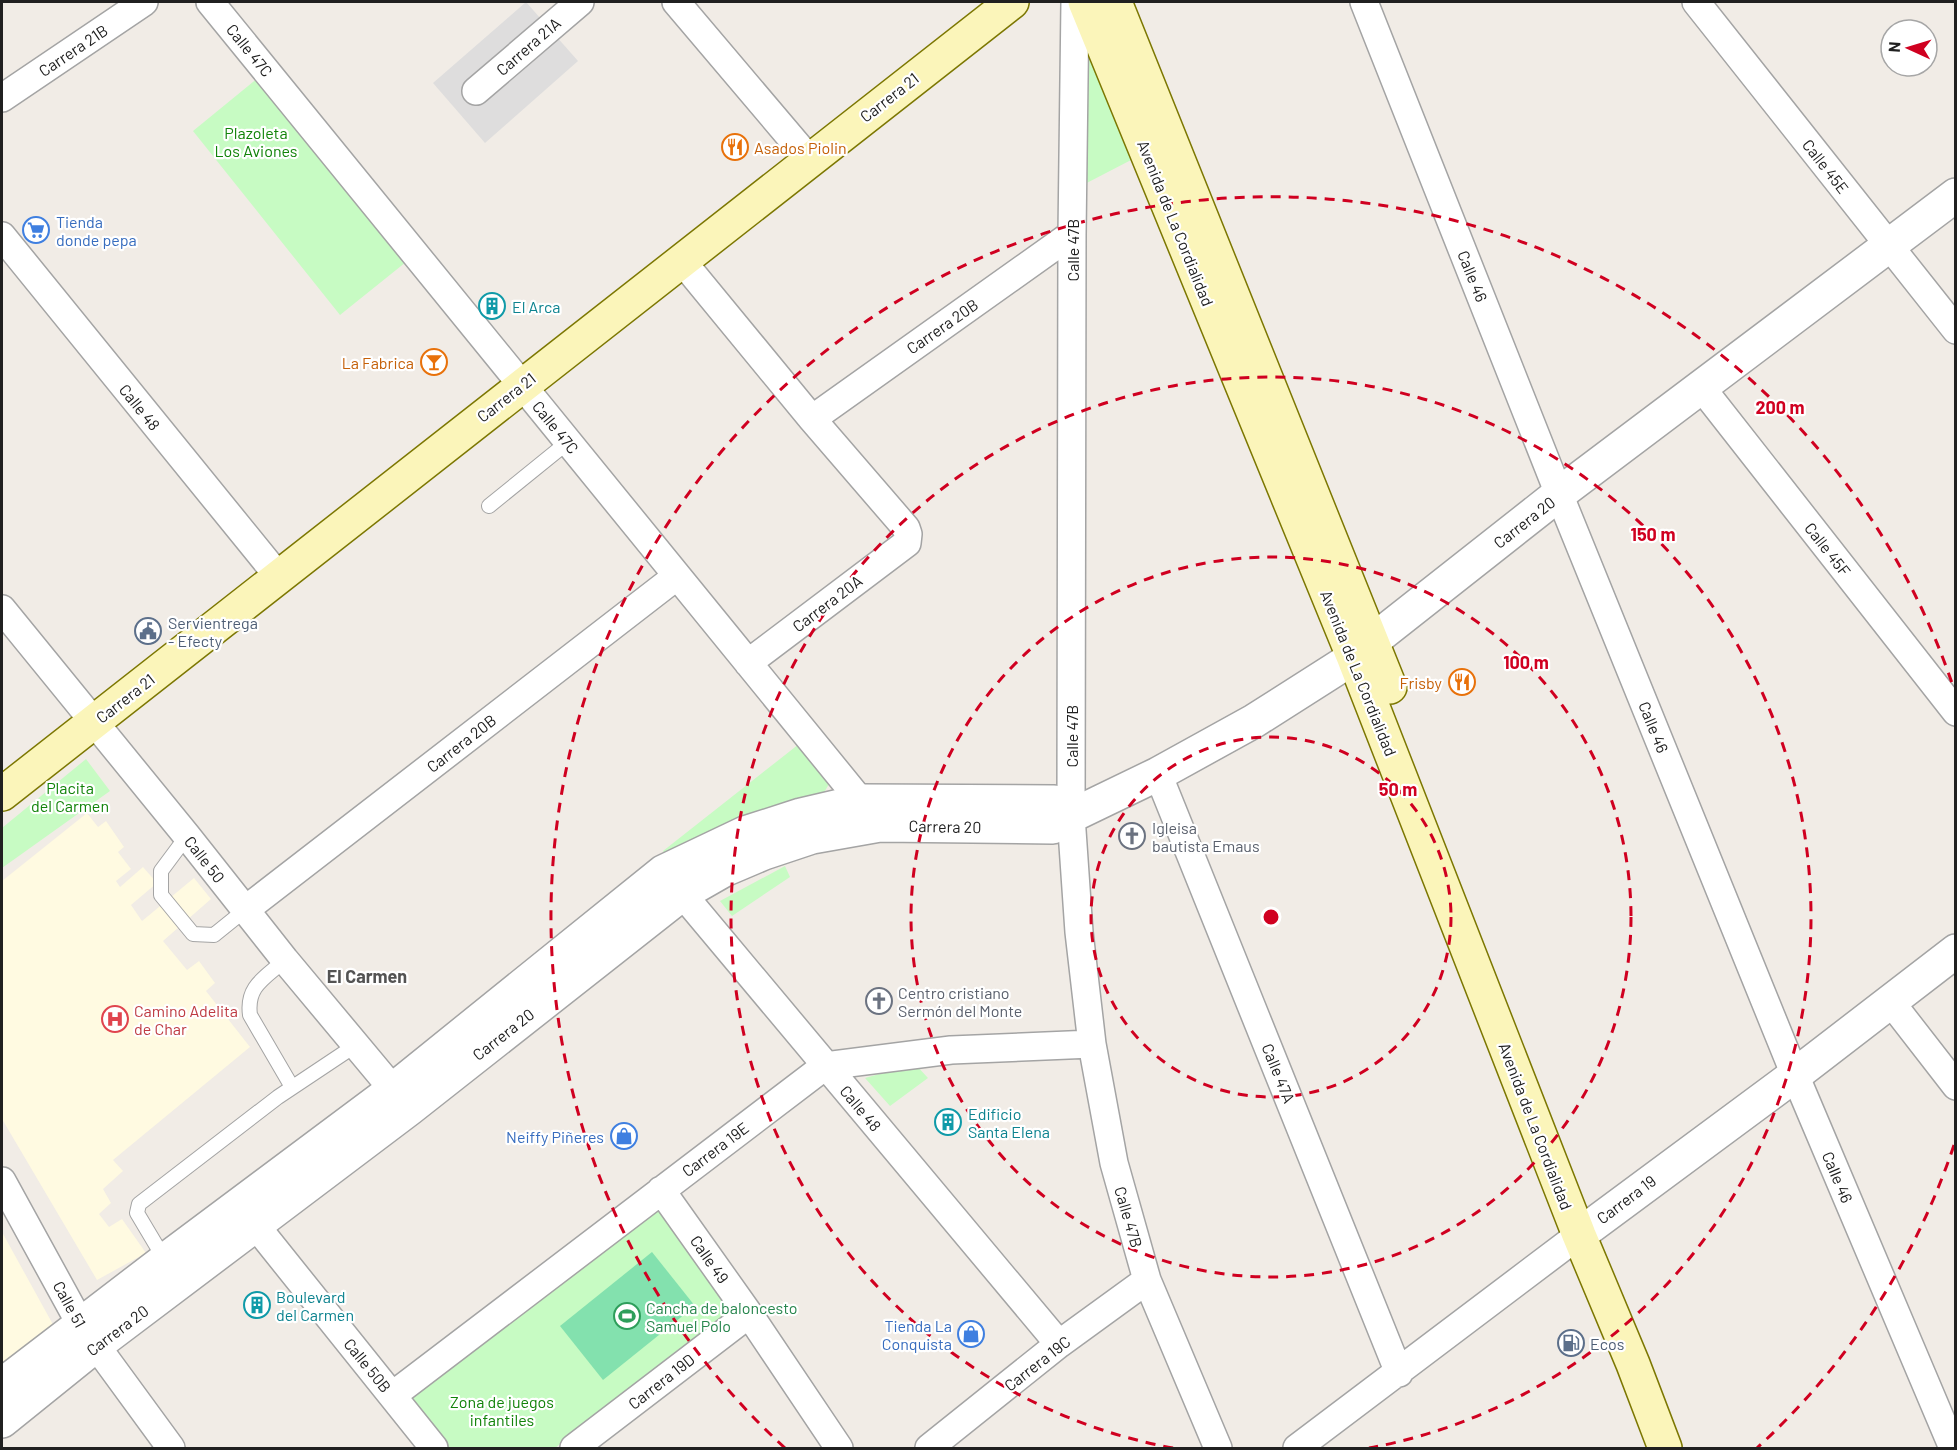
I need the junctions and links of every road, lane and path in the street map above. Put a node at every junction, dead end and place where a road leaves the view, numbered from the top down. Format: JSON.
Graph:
{"nodes":[{"id":1,"x":144,"y":2,"type":"edge"},
{"id":2,"x":210,"y":2,"type":"edge"},
{"id":3,"x":580,"y":2,"type":"edge"},
{"id":4,"x":676,"y":2,"type":"edge"},
{"id":5,"x":1012,"y":2,"type":"edge"},
{"id":6,"x":1076,"y":2,"type":"edge"},
{"id":7,"x":1085,"y":2,"type":"edge"},
{"id":8,"x":1114,"y":2,"type":"edge"},
{"id":9,"x":1364,"y":2,"type":"edge"},
{"id":10,"x":1696,"y":2,"type":"edge"},
{"id":11,"x":476,"y":91,"type":"dead end"},
{"id":12,"x":2,"y":99,"type":"edge"},
{"id":13,"x":809,"y":159,"type":"junction"},
{"id":14,"x":1956,"y":195,"type":"edge"},
{"id":15,"x":1072,"y":234,"type":"junction"},
{"id":16,"x":2,"y":236,"type":"edge"},
{"id":17,"x":1889,"y":245,"type":"junction"},
{"id":18,"x":682,"y":261,"type":"junction"},
{"id":19,"x":1956,"y":330,"type":"edge"},
{"id":20,"x":521,"y":385,"type":"junction"},
{"id":21,"x":1701,"y":387,"type":"junction"},
{"id":22,"x":812,"y":418,"type":"junction"},
{"id":23,"x":568,"y":442,"type":"junction"},
{"id":24,"x":1559,"y":494,"type":"junction"},
{"id":25,"x":489,"y":506,"type":"dead end"},
{"id":26,"x":677,"y":576,"type":"junction"},
{"id":27,"x":279,"y":577,"type":"junction"},
{"id":28,"x":2,"y":609,"type":"edge"},
{"id":29,"x":1363,"y":649,"type":"junction"},
{"id":30,"x":748,"y":663,"type":"junction"},
{"id":31,"x":1956,"y":712,"type":"edge"},
{"id":32,"x":94,"y":722,"type":"junction"},
{"id":33,"x":1158,"y":774,"type":"junction"},
{"id":34,"x":2,"y":794,"type":"edge"},
{"id":35,"x":871,"y":813,"type":"junction"},
{"id":36,"x":1071,"y":816,"type":"junction"},
{"id":37,"x":187,"y":836,"type":"junction"},
{"id":38,"x":673,"y":883,"type":"junction"},
{"id":39,"x":245,"y":910,"type":"junction"},
{"id":40,"x":1956,"y":951,"type":"edge"},
{"id":41,"x":285,"y":960,"type":"junction"},
{"id":42,"x":1890,"y":1001,"type":"junction"},
{"id":43,"x":1092,"y":1044,"type":"junction"},
{"id":44,"x":356,"y":1045,"type":"junction"},
{"id":45,"x":825,"y":1066,"type":"junction"},
{"id":46,"x":1795,"y":1075,"type":"junction"},
{"id":47,"x":1956,"y":1086,"type":"edge"},
{"id":48,"x":292,"y":1087,"type":"junction"},
{"id":49,"x":401,"y":1099,"type":"junction"},
{"id":50,"x":2,"y":1181,"type":"edge"},
{"id":51,"x":661,"y":1190,"type":"junction"},
{"id":52,"x":256,"y":1226,"type":"junction"},
{"id":53,"x":1588,"y":1228,"type":"junction"},
{"id":54,"x":165,"y":1260,"type":"junction"},
{"id":55,"x":1147,"y":1280,"type":"junction"},
{"id":56,"x":749,"y":1314,"type":"junction"},
{"id":57,"x":88,"y":1336,"type":"junction"},
{"id":58,"x":1059,"y":1344,"type":"junction"},
{"id":59,"x":1400,"y":1373,"type":"junction"},
{"id":60,"x":2,"y":1385,"type":"edge"},
{"id":61,"x":393,"y":1395,"type":"junction"},
{"id":62,"x":2,"y":1421,"type":"edge"},
{"id":63,"x":1217,"y":1448,"type":"edge"},
{"id":64,"x":171,"y":1449,"type":"edge"},
{"id":65,"x":434,"y":1449,"type":"edge"},
{"id":66,"x":574,"y":1449,"type":"edge"},
{"id":67,"x":839,"y":1449,"type":"edge"},
{"id":68,"x":929,"y":1449,"type":"edge"},
{"id":69,"x":1297,"y":1449,"type":"edge"},
{"id":70,"x":1665,"y":1449,"type":"edge"},
{"id":71,"x":1688,"y":1449,"type":"edge"},
{"id":72,"x":1953,"y":1449,"type":"edge"}],
"edges":[{"from":1,"to":12,"type":"street","name":"Carrera 21B"},
{"from":2,"to":20,"type":"street","name":"Calle 47C"},
{"from":3,"to":11,"type":"street","name":"Carrera 21A"},
{"from":4,"to":13,"type":"street"},
{"from":5,"to":13,"type":"main road","name":"Carrera 21"},
{"from":6,"to":15,"type":"street","name":"Calle 47B"},
{"from":7,"to":29,"type":"main road","name":"Avenida de La Cordialidad"},
{"from":8,"to":29,"type":"main road","name":"Avenida de La Cordialidad"},
{"from":9,"to":24,"type":"street","name":"Calle 46"},
{"from":10,"to":17,"type":"street","name":"Calle 45E"},
{"from":13,"to":18,"type":"main road","name":"Carrera 21"},
{"from":14,"to":17,"type":"street","name":"Carrera 20"},
{"from":15,"to":22,"type":"street","name":"Carrera 20B"},
{"from":15,"to":36,"type":"street","name":"Calle 47B"},
{"from":16,"to":27,"type":"street","name":"Calle 48"},
{"from":17,"to":19,"type":"street","name":"Calle 45E"},
{"from":17,"to":21,"type":"street","name":"Carrera 20"},
{"from":18,"to":20,"type":"main road","name":"Carrera 21"},
{"from":18,"to":22,"type":"street"},
{"from":20,"to":23,"type":"street","name":"Calle 47C"},
{"from":20,"to":27,"type":"main road","name":"Carrera 21"},
{"from":21,"to":24,"type":"street","name":"Carrera 20"},
{"from":21,"to":31,"type":"street","name":"Calle 45F"},
{"from":22,"to":30,"type":"street","name":"Carrera 20A"},
{"from":23,"to":25,"type":"lane"},
{"from":23,"to":26,"type":"street","name":"Calle 47C"},
{"from":24,"to":29,"type":"street","name":"Carrera 20"},
{"from":24,"to":46,"type":"street","name":"Calle 46"},
{"from":26,"to":30,"type":"street","name":"Calle 47C"},
{"from":26,"to":39,"type":"street","name":"Carrera 20B"},
{"from":27,"to":32,"type":"main road","name":"Carrera 21"},
{"from":28,"to":32,"type":"street","name":"Calle 50"},
{"from":29,"to":33,"type":"street","name":"Carrera 20"},
{"from":29,"to":53,"type":"main road","name":"Avenida de La Cordialidad"},
{"from":30,"to":35,"type":"street","name":"Calle 47C"},
{"from":32,"to":34,"type":"main road","name":"Carrera 21"},
{"from":32,"to":37,"type":"street","name":"Calle 50"},
{"from":33,"to":36,"type":"street","name":"Carrera 20"},
{"from":33,"to":59,"type":"street","name":"Calle 47A"},
{"from":35,"to":36,"type":"street","name":"Carrera 20"},
{"from":35,"to":38,"type":"street","name":"Carrera 20"},
{"from":36,"to":43,"type":"street","name":"Calle 47B"},
{"from":37,"to":39,"type":"street","name":"Calle 50"},
{"from":37,"to":39,"type":"lane"},
{"from":38,"to":45,"type":"street","name":"Calle 48"},
{"from":38,"to":49,"type":"street","name":"Carrera 20"},
{"from":39,"to":41,"type":"street","name":"Calle 50"},
{"from":40,"to":42,"type":"street","name":"Carrera 19"},
{"from":41,"to":44,"type":"street","name":"Calle 50"},
{"from":41,"to":48,"type":"lane"},
{"from":42,"to":46,"type":"street","name":"Carrera 19"},
{"from":42,"to":47,"type":"street"},
{"from":43,"to":45,"type":"street","name":"Carrera 19E"},
{"from":43,"to":55,"type":"street","name":"Calle 47B"},
{"from":44,"to":48,"type":"lane"},
{"from":44,"to":49,"type":"street","name":"Calle 50"},
{"from":45,"to":51,"type":"street","name":"Carrera 19E"},
{"from":45,"to":58,"type":"street","name":"Calle 48"},
{"from":46,"to":53,"type":"street","name":"Carrera 19"},
{"from":46,"to":72,"type":"street","name":"Calle 46"},
{"from":48,"to":54,"type":"lane"},
{"from":49,"to":52,"type":"street","name":"Carrera 20"},
{"from":49,"to":54,"type":"street","name":"Carrera 20"},
{"from":50,"to":57,"type":"street","name":"Calle 51"},
{"from":51,"to":56,"type":"street","name":"Calle 49"},
{"from":51,"to":61,"type":"street","name":"Carrera 19E"},
{"from":52,"to":57,"type":"street","name":"Carrera 20"},
{"from":52,"to":61,"type":"street","name":"Calle 50B"},
{"from":53,"to":59,"type":"street","name":"Carrera 19"},
{"from":53,"to":70,"type":"main road","name":"Avenida de La Cordialidad"},
{"from":53,"to":71,"type":"main road","name":"Avenida de La Cordialidad"},
{"from":54,"to":57,"type":"street","name":"Carrera 20"},
{"from":55,"to":58,"type":"street","name":"Carrera 19C"},
{"from":55,"to":63,"type":"street","name":"Calle 47B"},
{"from":56,"to":66,"type":"street","name":"Carrera 19D"},
{"from":56,"to":67,"type":"street","name":"Calle 49"},
{"from":57,"to":60,"type":"street","name":"Carrera 20"},
{"from":57,"to":62,"type":"street","name":"Carrera 20"},
{"from":57,"to":64,"type":"street","name":"Calle 51"},
{"from":58,"to":68,"type":"street","name":"Carrera 19C"},
{"from":59,"to":69,"type":"street","name":"Carrera 19"},
{"from":61,"to":65,"type":"street","name":"Calle 50B"}]}
